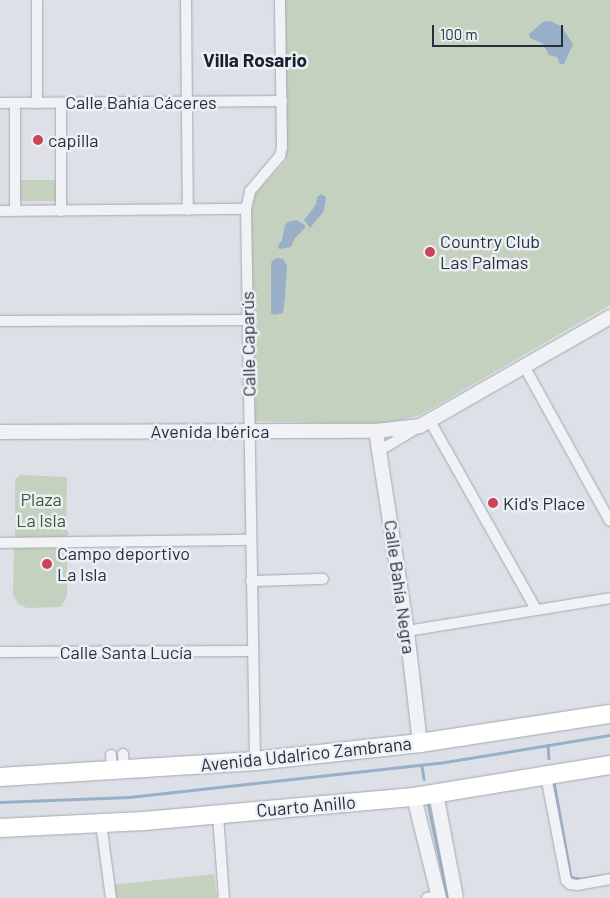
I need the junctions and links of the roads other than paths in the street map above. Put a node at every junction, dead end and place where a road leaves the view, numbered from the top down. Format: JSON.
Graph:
{"nodes":[{"id":1,"x":37,"y":0,"type":"edge"},
{"id":2,"x":186,"y":0,"type":"edge"},
{"id":3,"x":280,"y":0,"type":"edge"},
{"id":4,"x":282,"y":101,"type":"junction"},
{"id":5,"x":188,"y":102,"type":"junction"},
{"id":6,"x":0,"y":103,"type":"edge"},
{"id":7,"x":15,"y":103,"type":"junction"},
{"id":8,"x":37,"y":103,"type":"junction"},
{"id":9,"x":61,"y":103,"type":"junction"},
{"id":10,"x":246,"y":209,"type":"junction"},
{"id":11,"x":188,"y":210,"type":"junction"},
{"id":12,"x":0,"y":211,"type":"edge"},
{"id":13,"x":15,"y":211,"type":"junction"},
{"id":14,"x":62,"y":211,"type":"junction"},
{"id":15,"x":610,"y":317,"type":"edge"},
{"id":16,"x":248,"y":320,"type":"junction"},
{"id":17,"x":0,"y":321,"type":"edge"},
{"id":18,"x":524,"y":366,"type":"junction"},
{"id":19,"x":425,"y":424,"type":"junction"},
{"id":20,"x":249,"y":430,"type":"junction"},
{"id":21,"x":376,"y":431,"type":"junction"},
{"id":22,"x":0,"y":432,"type":"edge"},
{"id":23,"x":379,"y":451,"type":"junction"},
{"id":24,"x":610,"y":521,"type":"edge"},
{"id":25,"x":251,"y":540,"type":"junction"},
{"id":26,"x":0,"y":543,"type":"edge"},
{"id":27,"x":323,"y":579,"type":"dead end"},
{"id":28,"x":252,"y":581,"type":"junction"},
{"id":29,"x":610,"y":598,"type":"edge"},
{"id":30,"x":536,"y":609,"type":"junction"},
{"id":31,"x":407,"y":631,"type":"junction"},
{"id":32,"x":253,"y":651,"type":"junction"},
{"id":33,"x":0,"y":652,"type":"edge"},
{"id":34,"x":610,"y":714,"type":"edge"},
{"id":35,"x":420,"y":743,"type":"junction"},
{"id":36,"x":255,"y":761,"type":"junction"},
{"id":37,"x":610,"y":766,"type":"edge"},
{"id":38,"x":546,"y":776,"type":"junction"},
{"id":39,"x":0,"y":777,"type":"edge"},
{"id":40,"x":436,"y":793,"type":"junction"},
{"id":41,"x":414,"y":797,"type":"junction"},
{"id":42,"x":218,"y":814,"type":"junction"},
{"id":43,"x":101,"y":824,"type":"junction"},
{"id":44,"x":0,"y":828,"type":"edge"},
{"id":45,"x":610,"y":879,"type":"edge"},
{"id":46,"x":435,"y":897,"type":"edge"},
{"id":47,"x":111,"y":898,"type":"edge"},
{"id":48,"x":224,"y":898,"type":"edge"},
{"id":49,"x":456,"y":898,"type":"edge"}],
"edges":[{"from":1,"to":8,"type":"street"},
{"from":2,"to":5,"type":"street"},
{"from":3,"to":4,"type":"street","name":"Calle Caparús"},
{"from":4,"to":5,"type":"street","name":"Calle Bahía Cáceres"},
{"from":4,"to":10,"type":"street","name":"Calle Caparús"},
{"from":5,"to":9,"type":"street","name":"Calle Bahía Cáceres"},
{"from":5,"to":11,"type":"street"},
{"from":6,"to":7,"type":"street","name":"Calle Bahía Cáceres"},
{"from":7,"to":8,"type":"street","name":"Calle Bahía Cáceres"},
{"from":7,"to":13,"type":"street"},
{"from":8,"to":9,"type":"street","name":"Calle Bahía Cáceres"},
{"from":9,"to":14,"type":"street"},
{"from":10,"to":11,"type":"street"},
{"from":10,"to":16,"type":"street","name":"Calle Caparús"},
{"from":11,"to":14,"type":"street"},
{"from":12,"to":13,"type":"street"},
{"from":13,"to":14,"type":"street"},
{"from":15,"to":18,"type":"street","name":"Avenida Ibérica"},
{"from":16,"to":17,"type":"street"},
{"from":16,"to":20,"type":"street","name":"Calle Caparús"},
{"from":18,"to":19,"type":"street","name":"Avenida Ibérica"},
{"from":18,"to":24,"type":"street"},
{"from":19,"to":21,"type":"street","name":"Avenida Ibérica"},
{"from":19,"to":23,"type":"street","name":"Avenida Ibérica"},
{"from":19,"to":30,"type":"street"},
{"from":20,"to":21,"type":"street","name":"Avenida Ibérica"},
{"from":20,"to":22,"type":"street","name":"Avenida Ibérica"},
{"from":20,"to":25,"type":"street","name":"Calle Caparús"},
{"from":21,"to":23,"type":"street","name":"Calle Bahía Negra"},
{"from":23,"to":31,"type":"street","name":"Calle Bahía Negra"},
{"from":25,"to":26,"type":"street"},
{"from":25,"to":28,"type":"street","name":"Calle Caparús"},
{"from":27,"to":28,"type":"street"},
{"from":28,"to":32,"type":"street","name":"Calle Caparús"},
{"from":29,"to":30,"type":"street"},
{"from":30,"to":31,"type":"street"},
{"from":31,"to":35,"type":"street","name":"Calle Bahía Negra"},
{"from":32,"to":33,"type":"street","name":"Calle Santa Lucía"},
{"from":32,"to":36,"type":"street","name":"Calle Caparús"},
{"from":34,"to":35,"type":"highway","name":"Avenida Udalrico Zambrana"},
{"from":35,"to":36,"type":"highway","name":"Avenida Udalrico Zambrana"},
{"from":36,"to":39,"type":"highway","name":"Avenida Udalrico Zambrana"},
{"from":37,"to":38,"type":"highway","name":"Cuarto Anillo"},
{"from":38,"to":40,"type":"highway","name":"Cuarto Anillo"},
{"from":38,"to":45,"type":"street"},
{"from":40,"to":41,"type":"highway","name":"Cuarto Anillo"},
{"from":40,"to":49,"type":"street"},
{"from":41,"to":42,"type":"highway","name":"Cuarto Anillo"},
{"from":41,"to":46,"type":"street"},
{"from":42,"to":43,"type":"highway","name":"Cuarto Anillo"},
{"from":42,"to":48,"type":"street"},
{"from":43,"to":44,"type":"highway","name":"Cuarto Anillo"},
{"from":43,"to":47,"type":"street"}]}
